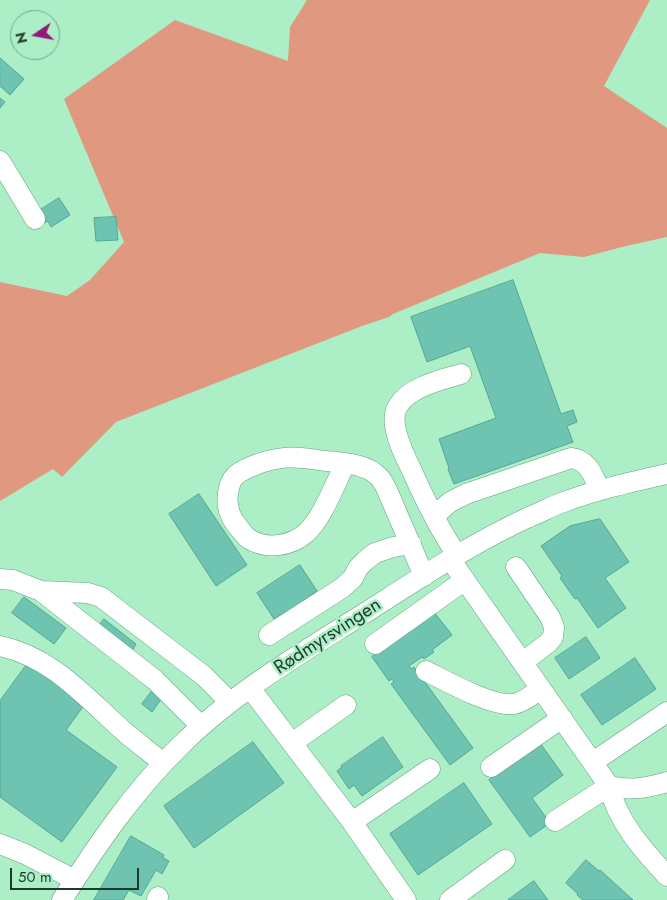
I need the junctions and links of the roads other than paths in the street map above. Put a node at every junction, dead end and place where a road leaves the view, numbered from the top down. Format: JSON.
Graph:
{"nodes":[{"id":1,"x":0,"y":162,"type":"edge"},
{"id":2,"x":35,"y":218,"type":"dead end"},
{"id":3,"x":461,"y":374,"type":"dead end"},
{"id":4,"x":345,"y":464,"type":"junction"},
{"id":5,"x":667,"y":474,"type":"edge"},
{"id":6,"x":600,"y":490,"type":"junction"},
{"id":7,"x":434,"y":516,"type":"junction"},
{"id":8,"x":411,"y":544,"type":"junction"},
{"id":9,"x":453,"y":557,"type":"junction"},
{"id":10,"x":516,"y":567,"type":"dead end"},
{"id":11,"x":424,"y":576,"type":"junction"},
{"id":12,"x":0,"y":579,"type":"edge"},
{"id":13,"x":465,"y":580,"type":"junction"},
{"id":14,"x":41,"y":591,"type":"junction"},
{"id":15,"x":269,"y":636,"type":"dead end"},
{"id":16,"x":162,"y":644,"type":"junction"},
{"id":17,"x":375,"y":644,"type":"dead end"},
{"id":18,"x":0,"y":646,"type":"edge"},
{"id":19,"x":522,"y":662,"type":"junction"},
{"id":20,"x":144,"y":671,"type":"junction"},
{"id":21,"x":426,"y":671,"type":"dead end"},
{"id":22,"x":250,"y":688,"type":"junction"},
{"id":23,"x":541,"y":689,"type":"junction"},
{"id":24,"x":230,"y":702,"type":"junction"},
{"id":25,"x":346,"y":706,"type":"dead end"},
{"id":26,"x":667,"y":712,"type":"edge"},
{"id":27,"x":562,"y":718,"type":"junction"},
{"id":28,"x":201,"y":726,"type":"junction"},
{"id":29,"x":292,"y":743,"type":"junction"},
{"id":30,"x":593,"y":762,"type":"junction"},
{"id":31,"x":163,"y":763,"type":"junction"},
{"id":32,"x":491,"y":767,"type":"dead end"},
{"id":33,"x":430,"y":769,"type":"dead end"},
{"id":34,"x":667,"y":782,"type":"edge"},
{"id":35,"x":609,"y":786,"type":"junction"},
{"id":36,"x":555,"y":821,"type":"dead end"},
{"id":37,"x":352,"y":822,"type":"junction"},
{"id":38,"x":0,"y":844,"type":"edge"},
{"id":39,"x":505,"y":860,"type":"dead end"},
{"id":40,"x":667,"y":876,"type":"edge"},
{"id":41,"x":75,"y":880,"type":"junction"},
{"id":42,"x":403,"y":899,"type":"edge"},
{"id":43,"x":62,"y":900,"type":"edge"},
{"id":44,"x":450,"y":900,"type":"edge"}],
"edges":[{"from":1,"to":2,"type":"street"},
{"from":3,"to":7,"type":"street"},
{"from":4,"to":4,"type":"street"},
{"from":4,"to":8,"type":"street"},
{"from":5,"to":6,"type":"street","name":"Rødmyrsvingen"},
{"from":6,"to":7,"type":"street"},
{"from":6,"to":9,"type":"street","name":"Rødmyrsvingen"},
{"from":7,"to":9,"type":"street"},
{"from":8,"to":11,"type":"street"},
{"from":8,"to":15,"type":"street"},
{"from":9,"to":11,"type":"street","name":"Rødmyrsvingen"},
{"from":9,"to":13,"type":"street"},
{"from":10,"to":19,"type":"street"},
{"from":11,"to":22,"type":"street","name":"Rødmyrsvingen"},
{"from":12,"to":14,"type":"street"},
{"from":13,"to":17,"type":"street"},
{"from":13,"to":19,"type":"street"},
{"from":14,"to":16,"type":"street"},
{"from":14,"to":20,"type":"street"},
{"from":16,"to":20,"type":"street"},
{"from":16,"to":24,"type":"street"},
{"from":18,"to":31,"type":"street"},
{"from":19,"to":23,"type":"street"},
{"from":20,"to":28,"type":"street"},
{"from":21,"to":23,"type":"street"},
{"from":22,"to":24,"type":"street","name":"Rødmyrsvingen"},
{"from":22,"to":29,"type":"street"},
{"from":23,"to":27,"type":"street"},
{"from":24,"to":28,"type":"street","name":"Rødmyrsvingen"},
{"from":25,"to":29,"type":"street"},
{"from":26,"to":30,"type":"street"},
{"from":27,"to":30,"type":"street"},
{"from":27,"to":32,"type":"street"},
{"from":28,"to":31,"type":"street","name":"Rødmyrsvingen"},
{"from":29,"to":37,"type":"street"},
{"from":30,"to":35,"type":"street"},
{"from":31,"to":41,"type":"street","name":"Rødmyrsvingen"},
{"from":33,"to":37,"type":"street"},
{"from":34,"to":35,"type":"street"},
{"from":35,"to":36,"type":"street"},
{"from":35,"to":40,"type":"street"},
{"from":37,"to":42,"type":"street"},
{"from":38,"to":41,"type":"street"},
{"from":39,"to":44,"type":"street"},
{"from":41,"to":43,"type":"street","name":"Rødmyrsvingen"}]}
